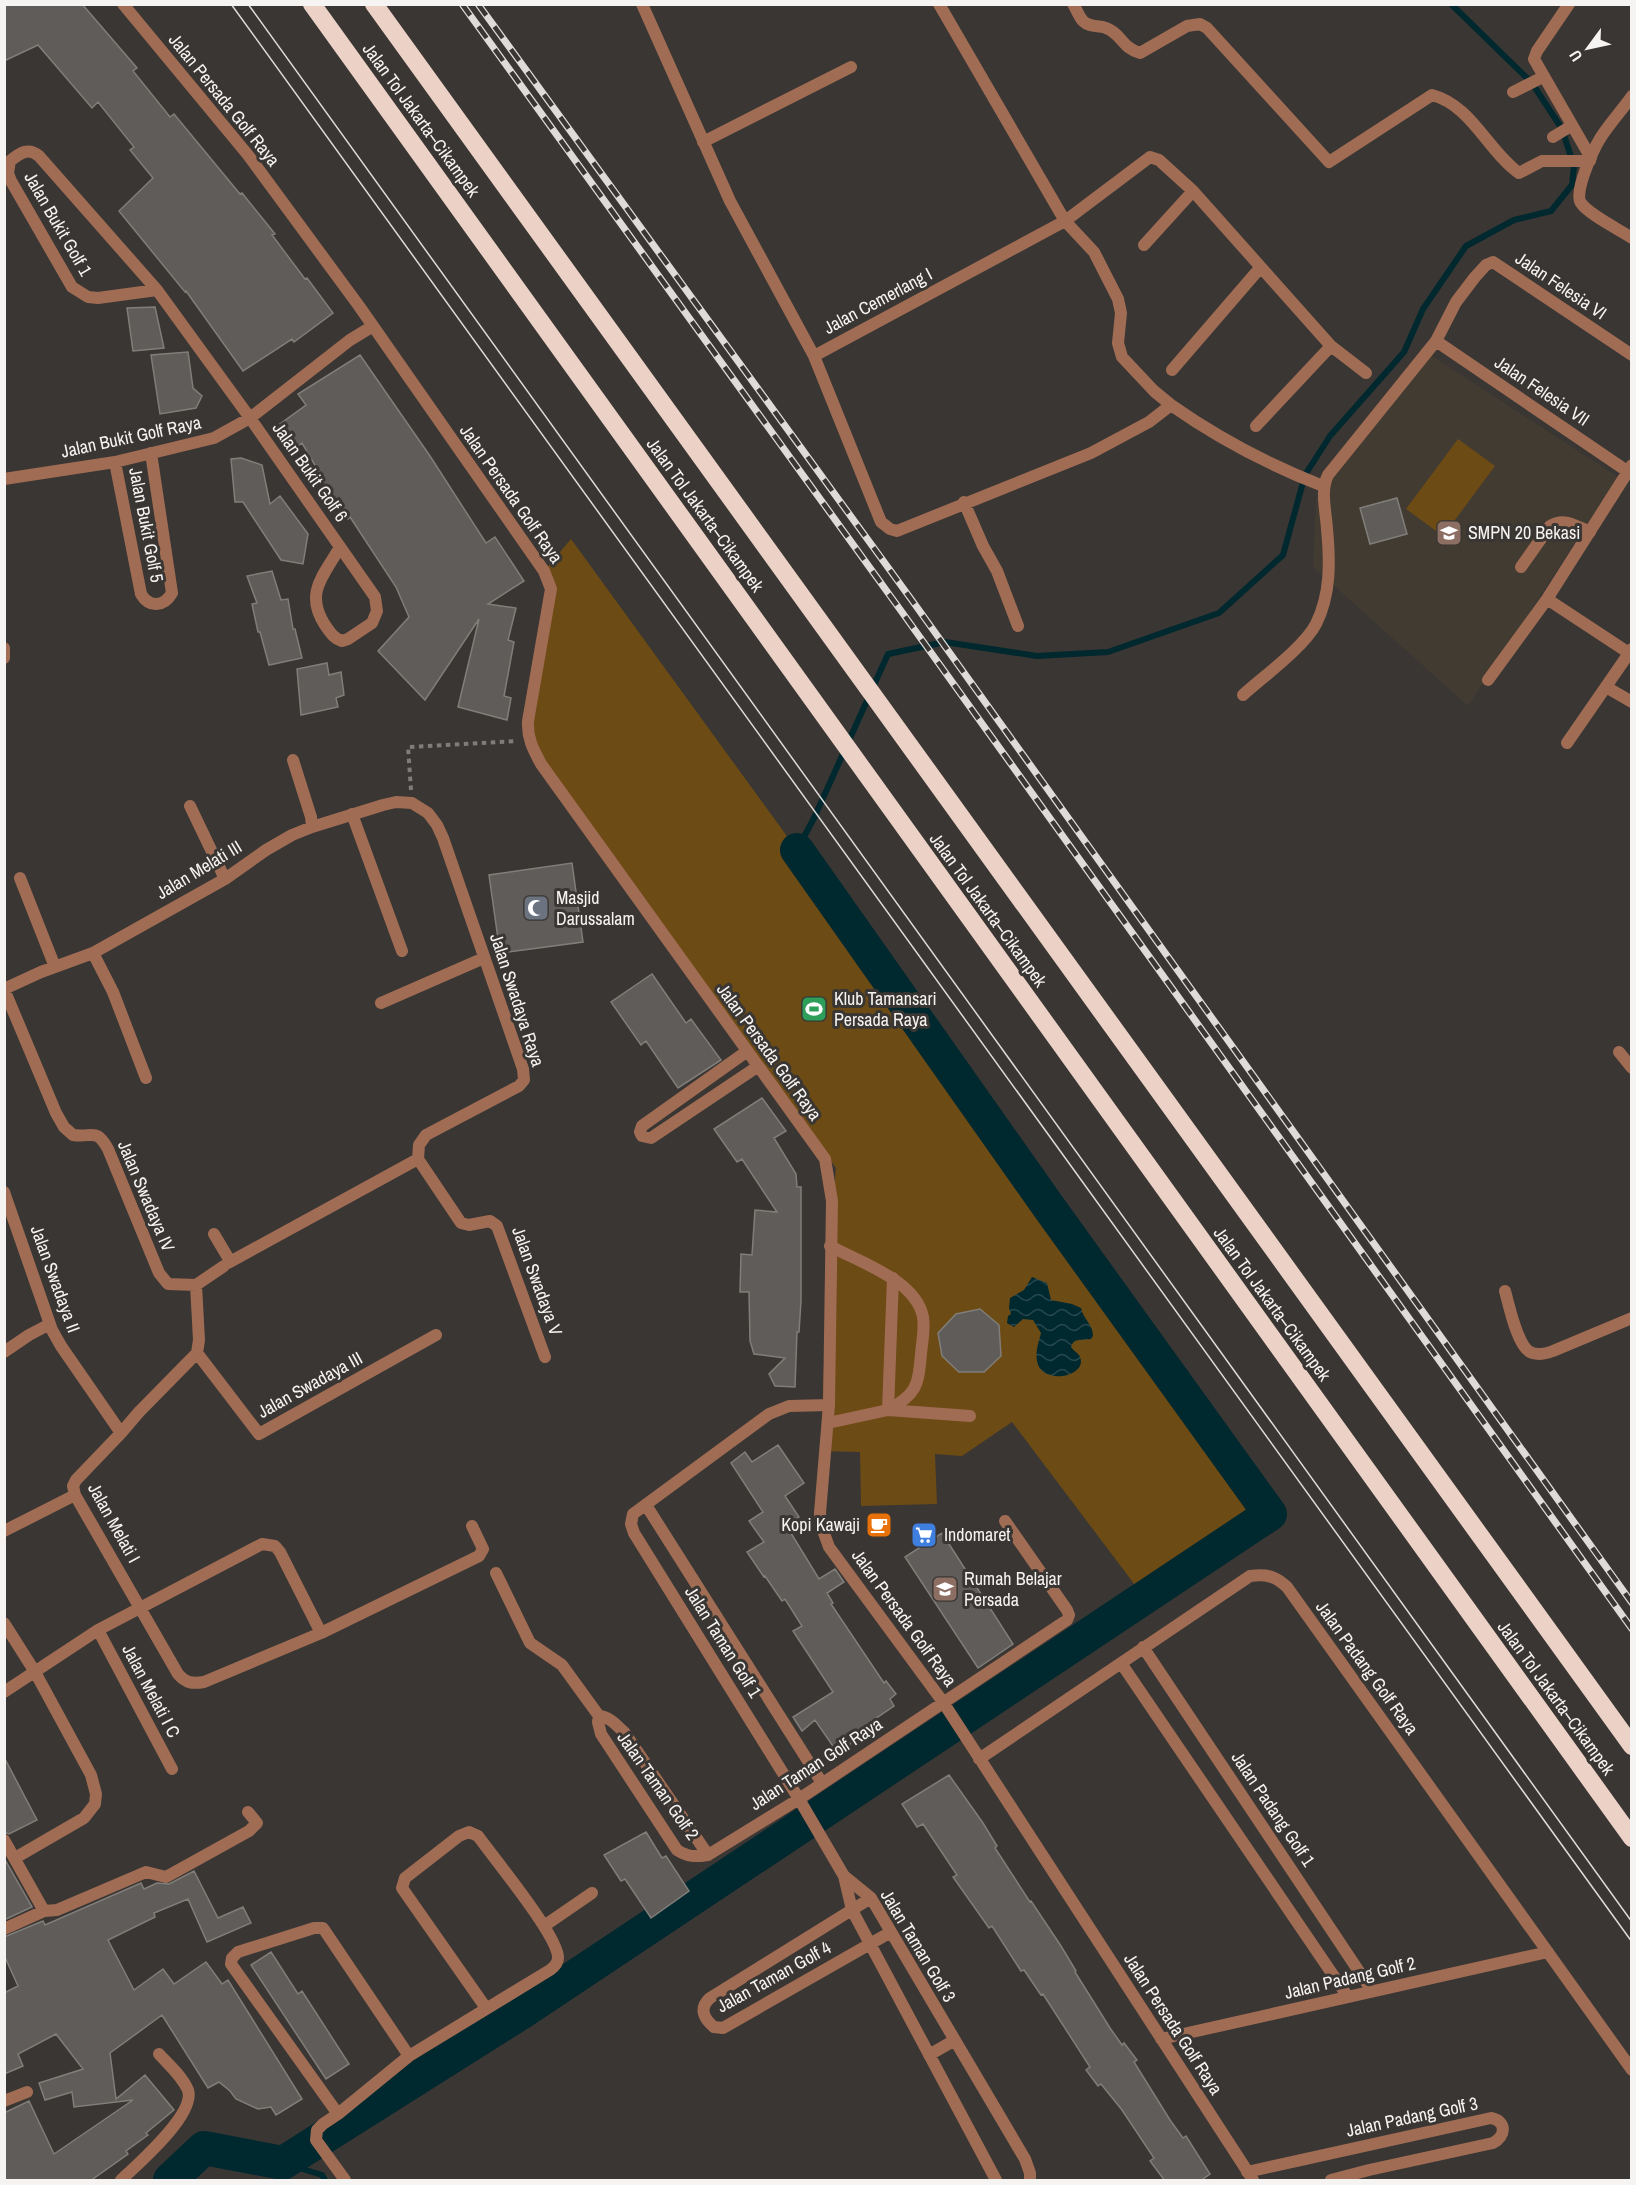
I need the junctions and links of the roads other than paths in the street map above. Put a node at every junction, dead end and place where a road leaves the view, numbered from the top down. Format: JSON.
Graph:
{"nodes":[{"id":1,"x":123,"y":4,"type":"edge"},
{"id":2,"x":312,"y":4,"type":"edge"},
{"id":3,"x":374,"y":4,"type":"edge"},
{"id":4,"x":642,"y":4,"type":"edge"},
{"id":5,"x":939,"y":4,"type":"edge"},
{"id":6,"x":1074,"y":4,"type":"edge"},
{"id":7,"x":1569,"y":4,"type":"edge"},
{"id":8,"x":851,"y":67,"type":"dead end"},
{"id":9,"x":1540,"y":79,"type":"junction"},
{"id":10,"x":1519,"y":89,"type":"dead end"},
{"id":11,"x":1632,"y":96,"type":"edge"},
{"id":12,"x":1628,"y":110,"type":"edge"},
{"id":13,"x":703,"y":142,"type":"junction"},
{"id":14,"x":1586,"y":165,"type":"junction"},
{"id":15,"x":1193,"y":191,"type":"junction"},
{"id":16,"x":1065,"y":221,"type":"junction"},
{"id":17,"x":1632,"y":238,"type":"edge"},
{"id":18,"x":1143,"y":245,"type":"dead end"},
{"id":19,"x":1260,"y":268,"type":"junction"},
{"id":20,"x":157,"y":290,"type":"junction"},
{"id":21,"x":373,"y":326,"type":"junction"},
{"id":22,"x":1436,"y":341,"type":"junction"},
{"id":23,"x":1331,"y":346,"type":"junction"},
{"id":24,"x":1632,"y":355,"type":"edge"},
{"id":25,"x":814,"y":356,"type":"junction"},
{"id":26,"x":1172,"y":370,"type":"dead end"},
{"id":27,"x":1366,"y":373,"type":"dead end"},
{"id":28,"x":1171,"y":405,"type":"junction"},
{"id":29,"x":250,"y":418,"type":"junction"},
{"id":30,"x":1256,"y":426,"type":"dead end"},
{"id":31,"x":151,"y":453,"type":"junction"},
{"id":32,"x":115,"y":462,"type":"junction"},
{"id":33,"x":1630,"y":468,"type":"edge"},
{"id":34,"x":4,"y":479,"type":"edge"},
{"id":35,"x":1323,"y":486,"type":"junction"},
{"id":36,"x":964,"y":502,"type":"junction"},
{"id":37,"x":1590,"y":532,"type":"junction"},
{"id":38,"x":340,"y":547,"type":"junction"},
{"id":39,"x":1521,"y":567,"type":"dead end"},
{"id":40,"x":1547,"y":599,"type":"junction"},
{"id":41,"x":1018,"y":626,"type":"dead end"},
{"id":42,"x":4,"y":648,"type":"edge"},
{"id":43,"x":1630,"y":651,"type":"edge"},
{"id":44,"x":4,"y":658,"type":"edge"},
{"id":45,"x":1488,"y":680,"type":"dead end"},
{"id":46,"x":1606,"y":687,"type":"junction"},
{"id":47,"x":1243,"y":695,"type":"dead end"},
{"id":48,"x":1632,"y":702,"type":"edge"},
{"id":49,"x":1567,"y":743,"type":"dead end"},
{"id":50,"x":292,"y":760,"type":"dead end"},
{"id":51,"x":415,"y":803,"type":"joint"},
{"id":52,"x":190,"y":806,"type":"dead end"},
{"id":53,"x":352,"y":814,"type":"junction"},
{"id":54,"x":312,"y":827,"type":"junction"},
{"id":55,"x":20,"y":878,"type":"dead end"},
{"id":56,"x":225,"y":879,"type":"junction"},
{"id":57,"x":402,"y":951,"type":"dead end"},
{"id":58,"x":93,"y":953,"type":"junction"},
{"id":59,"x":484,"y":958,"type":"junction"},
{"id":60,"x":55,"y":967,"type":"junction"},
{"id":61,"x":4,"y":989,"type":"edge"},
{"id":62,"x":381,"y":1003,"type":"dead end"},
{"id":63,"x":746,"y":1052,"type":"junction"},
{"id":64,"x":1619,"y":1052,"type":"dead end"},
{"id":65,"x":757,"y":1067,"type":"junction"},
{"id":66,"x":1632,"y":1068,"type":"edge"},
{"id":67,"x":146,"y":1078,"type":"dead end"},
{"id":68,"x":418,"y":1159,"type":"junction"},
{"id":69,"x":4,"y":1192,"type":"edge"},
{"id":70,"x":214,"y":1234,"type":"dead end"},
{"id":71,"x":830,"y":1246,"type":"junction"},
{"id":72,"x":227,"y":1263,"type":"junction"},
{"id":73,"x":893,"y":1278,"type":"junction"},
{"id":74,"x":196,"y":1285,"type":"junction"},
{"id":75,"x":1505,"y":1291,"type":"dead end"},
{"id":76,"x":1632,"y":1318,"type":"edge"},
{"id":77,"x":50,"y":1324,"type":"junction"},
{"id":78,"x":436,"y":1335,"type":"dead end"},
{"id":79,"x":4,"y":1352,"type":"edge"},
{"id":80,"x":196,"y":1353,"type":"junction"},
{"id":81,"x":545,"y":1357,"type":"dead end"},
{"id":82,"x":829,"y":1405,"type":"junction"},
{"id":83,"x":888,"y":1410,"type":"junction"},
{"id":84,"x":970,"y":1416,"type":"dead end"},
{"id":85,"x":828,"y":1423,"type":"junction"},
{"id":86,"x":121,"y":1433,"type":"junction"},
{"id":87,"x":75,"y":1495,"type":"junction"},
{"id":88,"x":646,"y":1505,"type":"junction"},
{"id":89,"x":1005,"y":1521,"type":"dead end"},
{"id":90,"x":472,"y":1526,"type":"dead end"},
{"id":91,"x":4,"y":1531,"type":"edge"},
{"id":92,"x":496,"y":1573,"type":"dead end"},
{"id":93,"x":140,"y":1607,"type":"junction"},
{"id":94,"x":4,"y":1623,"type":"edge"},
{"id":95,"x":98,"y":1630,"type":"junction"},
{"id":96,"x":321,"y":1633,"type":"junction"},
{"id":97,"x":1143,"y":1647,"type":"junction"},
{"id":98,"x":1121,"y":1663,"type":"junction"},
{"id":99,"x":35,"y":1672,"type":"junction"},
{"id":100,"x":4,"y":1692,"type":"edge"},
{"id":101,"x":945,"y":1706,"type":"junction"},
{"id":102,"x":599,"y":1716,"type":"junction"},
{"id":103,"x":1632,"y":1746,"type":"edge"},
{"id":104,"x":978,"y":1759,"type":"junction"},
{"id":105,"x":172,"y":1769,"type":"dead end"},
{"id":106,"x":822,"y":1783,"type":"junction"},
{"id":107,"x":799,"y":1799,"type":"junction"},
{"id":108,"x":248,"y":1812,"type":"dead end"},
{"id":109,"x":1632,"y":1838,"type":"edge"},
{"id":110,"x":4,"y":1840,"type":"edge"},
{"id":111,"x":708,"y":1855,"type":"junction"},
{"id":112,"x":15,"y":1858,"type":"junction"},
{"id":113,"x":844,"y":1876,"type":"junction"},
{"id":114,"x":591,"y":1893,"type":"dead end"},
{"id":115,"x":871,"y":1898,"type":"junction"},
{"id":116,"x":852,"y":1910,"type":"junction"},
{"id":117,"x":44,"y":1911,"type":"junction"},
{"id":118,"x":544,"y":1926,"type":"junction"},
{"id":119,"x":4,"y":1929,"type":"edge"},
{"id":120,"x":891,"y":1932,"type":"junction"},
{"id":121,"x":870,"y":1945,"type":"junction"},
{"id":122,"x":1548,"y":1952,"type":"junction"},
{"id":123,"x":1372,"y":1991,"type":"junction"},
{"id":124,"x":1348,"y":1997,"type":"junction"},
{"id":125,"x":486,"y":2008,"type":"junction"},
{"id":126,"x":1161,"y":2039,"type":"junction"},
{"id":127,"x":955,"y":2040,"type":"junction"},
{"id":128,"x":159,"y":2054,"type":"dead end"},
{"id":129,"x":929,"y":2055,"type":"junction"},
{"id":130,"x":409,"y":2056,"type":"junction"},
{"id":131,"x":1632,"y":2070,"type":"edge"},
{"id":132,"x":27,"y":2092,"type":"dead end"},
{"id":133,"x":4,"y":2102,"type":"edge"},
{"id":134,"x":338,"y":2114,"type":"junction"},
{"id":135,"x":1250,"y":2176,"type":"edge"},
{"id":136,"x":122,"y":2181,"type":"edge"},
{"id":137,"x":345,"y":2181,"type":"edge"},
{"id":138,"x":996,"y":2181,"type":"edge"},
{"id":139,"x":1030,"y":2181,"type":"edge"},
{"id":140,"x":1331,"y":2181,"type":"edge"}],
"edges":[{"from":1,"to":21,"type":"street","name":"Jalan Persada Golf Raya"},
{"from":2,"to":109,"type":"highway","name":"Jalan Tol Jakarta–Cikampek"},
{"from":3,"to":103,"type":"highway","name":"Jalan Tol Jakarta–Cikampek"},
{"from":4,"to":13,"type":"street","name":"Jalan Cemerlang I"},
{"from":5,"to":16,"type":"street"},
{"from":6,"to":14,"type":"street"},
{"from":7,"to":9,"type":"street"},
{"from":8,"to":13,"type":"street"},
{"from":9,"to":10,"type":"street"},
{"from":9,"to":14,"type":"street"},
{"from":11,"to":12,"type":"street"},
{"from":12,"to":14,"type":"street"},
{"from":13,"to":25,"type":"street","name":"Jalan Cemerlang I"},
{"from":14,"to":17,"type":"street"},
{"from":15,"to":16,"type":"street","name":"Jalan Cemerlang I"},
{"from":15,"to":18,"type":"street"},
{"from":15,"to":19,"type":"street","name":"Jalan Cemerlang I"},
{"from":16,"to":25,"type":"street","name":"Jalan Cemerlang I"},
{"from":16,"to":28,"type":"street"},
{"from":19,"to":23,"type":"street","name":"Jalan Cemerlang I"},
{"from":19,"to":26,"type":"street"},
{"from":20,"to":20,"type":"street","name":"Jalan Bukit Golf 1"},
{"from":20,"to":29,"type":"street","name":"Jalan Bukit Golf 1"},
{"from":21,"to":29,"type":"street","name":"Jalan Bukit Golf Raya"},
{"from":21,"to":63,"type":"street","name":"Jalan Persada Golf Raya"},
{"from":22,"to":24,"type":"street","name":"Jalan Felesia VI"},
{"from":22,"to":33,"type":"street","name":"Jalan Felesia VII"},
{"from":22,"to":35,"type":"street"},
{"from":23,"to":27,"type":"street","name":"Jalan Cemerlang I"},
{"from":23,"to":30,"type":"street"},
{"from":25,"to":36,"type":"street"},
{"from":28,"to":35,"type":"street"},
{"from":28,"to":36,"type":"street"},
{"from":29,"to":31,"type":"street","name":"Jalan Bukit Golf Raya"},
{"from":29,"to":38,"type":"street","name":"Jalan Bukit Golf 6"},
{"from":31,"to":32,"type":"street","name":"Jalan Bukit Golf Raya"},
{"from":31,"to":32,"type":"street","name":"Jalan Bukit Golf 5"},
{"from":32,"to":34,"type":"street","name":"Jalan Bukit Golf Raya"},
{"from":33,"to":37,"type":"street"},
{"from":35,"to":47,"type":"street"},
{"from":36,"to":41,"type":"street"},
{"from":37,"to":39,"type":"street"},
{"from":37,"to":40,"type":"street"},
{"from":38,"to":38,"type":"street","name":"Jalan Bukit Golf 6"},
{"from":40,"to":43,"type":"street"},
{"from":40,"to":45,"type":"street"},
{"from":42,"to":44,"type":"street"},
{"from":43,"to":46,"type":"street"},
{"from":46,"to":48,"type":"street"},
{"from":46,"to":49,"type":"street"},
{"from":50,"to":54,"type":"street"},
{"from":51,"to":53,"type":"street","name":"Jalan Melati III"},
{"from":51,"to":59,"type":"street","name":"Jalan Swadaya Raya"},
{"from":52,"to":56,"type":"street"},
{"from":53,"to":54,"type":"street","name":"Jalan Melati III"},
{"from":53,"to":57,"type":"street"},
{"from":54,"to":56,"type":"street","name":"Jalan Melati III"},
{"from":55,"to":60,"type":"street"},
{"from":56,"to":58,"type":"street","name":"Jalan Melati III"},
{"from":58,"to":60,"type":"street","name":"Jalan Melati III"},
{"from":58,"to":67,"type":"street"},
{"from":59,"to":62,"type":"street"},
{"from":59,"to":68,"type":"street","name":"Jalan Swadaya Raya"},
{"from":60,"to":61,"type":"street","name":"Jalan Melati III"},
{"from":61,"to":74,"type":"street","name":"Jalan Swadaya IV"},
{"from":63,"to":65,"type":"street","name":"Jalan Persada Golf Raya"},
{"from":63,"to":65,"type":"street"},
{"from":64,"to":66,"type":"street"},
{"from":65,"to":71,"type":"street","name":"Jalan Persada Golf Raya"},
{"from":68,"to":72,"type":"street"},
{"from":68,"to":81,"type":"street","name":"Jalan Swadaya V"},
{"from":69,"to":77,"type":"street","name":"Jalan Swadaya II"},
{"from":70,"to":72,"type":"street"},
{"from":71,"to":73,"type":"street"},
{"from":71,"to":82,"type":"street","name":"Jalan Persada Golf Raya"},
{"from":72,"to":74,"type":"street"},
{"from":73,"to":83,"type":"street"},
{"from":73,"to":83,"type":"street"},
{"from":74,"to":80,"type":"street"},
{"from":75,"to":76,"type":"street"},
{"from":77,"to":79,"type":"street"},
{"from":77,"to":86,"type":"street","name":"Jalan Swadaya II"},
{"from":78,"to":80,"type":"street","name":"Jalan Swadaya III"},
{"from":80,"to":86,"type":"street","name":"Jalan Melati I"},
{"from":82,"to":85,"type":"street","name":"Jalan Persada Golf Raya"},
{"from":82,"to":88,"type":"street","name":"Jalan Taman Golf 1"},
{"from":83,"to":84,"type":"street"},
{"from":83,"to":85,"type":"street"},
{"from":85,"to":101,"type":"street","name":"Jalan Persada Golf Raya"},
{"from":86,"to":87,"type":"street","name":"Jalan Melati I"},
{"from":87,"to":91,"type":"street"},
{"from":87,"to":93,"type":"street","name":"Jalan Melati I"},
{"from":88,"to":106,"type":"street","name":"Jalan Taman Golf 1"},
{"from":88,"to":107,"type":"street","name":"Jalan Taman Golf 1"},
{"from":89,"to":101,"type":"street","name":"Jalan Taman Golf Raya"},
{"from":90,"to":96,"type":"street"},
{"from":92,"to":102,"type":"street","name":"Jalan Taman Golf 2"},
{"from":93,"to":95,"type":"street"},
{"from":93,"to":96,"type":"street","name":"Jalan Melati I"},
{"from":93,"to":96,"type":"street"},
{"from":94,"to":99,"type":"street"},
{"from":95,"to":99,"type":"street"},
{"from":95,"to":105,"type":"street","name":"Jalan Melati I C"},
{"from":97,"to":98,"type":"street","name":"Jalan Padang Golf Raya"},
{"from":97,"to":122,"type":"street","name":"Jalan Padang Golf Raya"},
{"from":97,"to":123,"type":"street","name":"Jalan Padang Golf 1"},
{"from":98,"to":104,"type":"street","name":"Jalan Padang Golf Raya"},
{"from":98,"to":124,"type":"street"},
{"from":99,"to":100,"type":"street"},
{"from":99,"to":112,"type":"street"},
{"from":101,"to":104,"type":"street","name":"Jalan Persada Golf Raya"},
{"from":101,"to":106,"type":"street","name":"Jalan Taman Golf Raya"},
{"from":102,"to":111,"type":"street","name":"Jalan Taman Golf 2"},
{"from":102,"to":111,"type":"street","name":"Jalan Taman Golf 2"},
{"from":104,"to":126,"type":"street","name":"Jalan Persada Golf Raya"},
{"from":106,"to":107,"type":"street","name":"Jalan Taman Golf Raya"},
{"from":107,"to":111,"type":"street","name":"Jalan Taman Golf Raya"},
{"from":107,"to":113,"type":"street","name":"Jalan Taman Golf 3"},
{"from":108,"to":117,"type":"street"},
{"from":110,"to":112,"type":"street"},
{"from":112,"to":117,"type":"street"},
{"from":113,"to":115,"type":"street","name":"Jalan Taman Golf 3"},
{"from":113,"to":116,"type":"street","name":"Jalan Taman Golf 3"},
{"from":114,"to":118,"type":"street"},
{"from":115,"to":116,"type":"street","name":"Jalan Taman Golf 4"},
{"from":115,"to":120,"type":"street","name":"Jalan Taman Golf 3"},
{"from":116,"to":121,"type":"street","name":"Jalan Taman Golf 3"},
{"from":116,"to":121,"type":"street","name":"Jalan Taman Golf 4"},
{"from":117,"to":119,"type":"street"},
{"from":118,"to":125,"type":"street"},
{"from":118,"to":125,"type":"street"},
{"from":120,"to":121,"type":"street","name":"Jalan Taman Golf 4"},
{"from":120,"to":127,"type":"street","name":"Jalan Taman Golf 3"},
{"from":121,"to":129,"type":"street","name":"Jalan Taman Golf 3"},
{"from":122,"to":123,"type":"street","name":"Jalan Padang Golf 2"},
{"from":122,"to":131,"type":"street","name":"Jalan Padang Golf Raya"},
{"from":123,"to":124,"type":"street","name":"Jalan Padang Golf 2"},
{"from":124,"to":126,"type":"street","name":"Jalan Padang Golf 2"},
{"from":125,"to":130,"type":"street"},
{"from":126,"to":135,"type":"street","name":"Jalan Persada Golf Raya"},
{"from":127,"to":129,"type":"street"},
{"from":127,"to":139,"type":"street","name":"Jalan Taman Golf 3"},
{"from":128,"to":136,"type":"street"},
{"from":129,"to":138,"type":"street","name":"Jalan Taman Golf 3"},
{"from":130,"to":134,"type":"street"},
{"from":130,"to":134,"type":"street"},
{"from":132,"to":133,"type":"street"},
{"from":134,"to":137,"type":"street"},
{"from":135,"to":140,"type":"street","name":"Jalan Padang Golf 3"}]}
